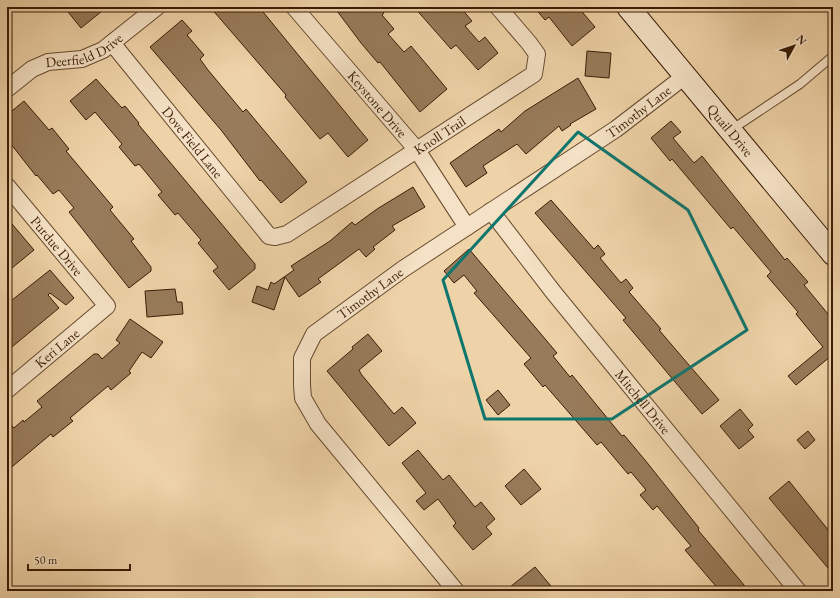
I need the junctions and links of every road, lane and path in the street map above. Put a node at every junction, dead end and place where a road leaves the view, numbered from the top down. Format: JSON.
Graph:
{"nodes":[{"id":1,"x":157,"y":7,"type":"edge"},
{"id":2,"x":294,"y":7,"type":"edge"},
{"id":3,"x":498,"y":7,"type":"edge"},
{"id":4,"x":628,"y":7,"type":"edge"},
{"id":5,"x":112,"y":43,"type":"junction"},
{"id":6,"x":833,"y":56,"type":"edge"},
{"id":7,"x":685,"y":76,"type":"junction"},
{"id":8,"x":7,"y":89,"type":"edge"},
{"id":9,"x":730,"y":131,"type":"junction"},
{"id":10,"x":417,"y":150,"type":"junction"},
{"id":11,"x":8,"y":189,"type":"edge"},
{"id":12,"x":491,"y":211,"type":"junction"},
{"id":13,"x":467,"y":227,"type":"junction"},
{"id":14,"x":275,"y":238,"type":"joint"},
{"id":15,"x":833,"y":254,"type":"edge"},
{"id":16,"x":107,"y":306,"type":"joint"},
{"id":17,"x":7,"y":390,"type":"edge"},
{"id":18,"x":456,"y":591,"type":"edge"},
{"id":19,"x":798,"y":591,"type":"edge"}],
"edges":[{"from":1,"to":5,"type":"street","name":"Deerfield Drive"},
{"from":2,"to":10,"type":"street","name":"Keystone Drive"},
{"from":3,"to":10,"type":"street","name":"Knoll Trail"},
{"from":4,"to":7,"type":"street","name":"Quail Drive"},
{"from":5,"to":8,"type":"street","name":"Deerfield Drive"},
{"from":5,"to":14,"type":"street","name":"Dove Field Lane"},
{"from":6,"to":9,"type":"lane"},
{"from":7,"to":9,"type":"street","name":"Quail Drive"},
{"from":7,"to":12,"type":"street","name":"Timothy Lane"},
{"from":9,"to":15,"type":"street","name":"Quail Drive"},
{"from":10,"to":13,"type":"street","name":"Keystone Drive"},
{"from":10,"to":14,"type":"street","name":"Knoll Trail"},
{"from":11,"to":16,"type":"street","name":"Purdue Drive"},
{"from":12,"to":13,"type":"street","name":"Timothy Lane"},
{"from":12,"to":19,"type":"street","name":"Mitchell Drive"},
{"from":13,"to":18,"type":"street","name":"Timothy Lane"},
{"from":16,"to":17,"type":"street","name":"Keri Lane"}]}
